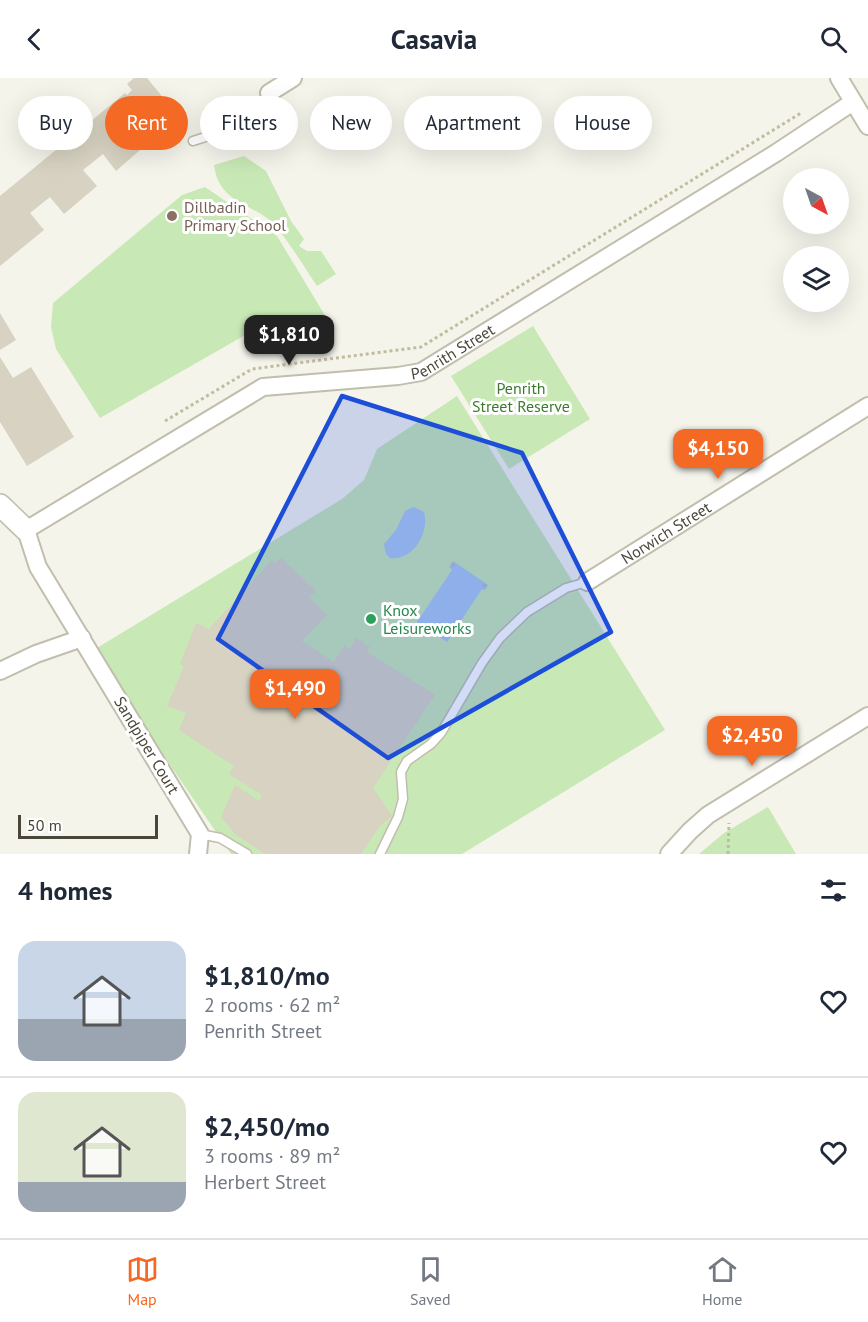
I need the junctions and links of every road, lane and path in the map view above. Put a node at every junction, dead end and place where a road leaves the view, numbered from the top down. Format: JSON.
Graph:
{"nodes":[{"id":1,"x":293,"y":78,"type":"edge"},
{"id":2,"x":839,"y":78,"type":"edge"},
{"id":3,"x":269,"y":93,"type":"joint"},
{"id":4,"x":853,"y":102,"type":"junction"},
{"id":5,"x":808,"y":109,"type":"dead end"},
{"id":6,"x":868,"y":126,"type":"edge"},
{"id":7,"x":193,"y":141,"type":"dead end"},
{"id":8,"x":868,"y":406,"type":"edge"},
{"id":9,"x":165,"y":421,"type":"dead end"},
{"id":10,"x":0,"y":505,"type":"edge"},
{"id":11,"x":26,"y":530,"type":"junction"},
{"id":12,"x":587,"y":582,"type":"joint"},
{"id":13,"x":72,"y":621,"type":"junction"},
{"id":14,"x":82,"y":638,"type":"junction"},
{"id":15,"x":36,"y":654,"type":"junction"},
{"id":16,"x":0,"y":670,"type":"edge"},
{"id":17,"x":868,"y":716,"type":"edge"},
{"id":18,"x":730,"y":801,"type":"junction"},
{"id":19,"x":200,"y":834,"type":"junction"},
{"id":20,"x":198,"y":854,"type":"edge"},
{"id":21,"x":247,"y":854,"type":"edge"},
{"id":22,"x":380,"y":854,"type":"edge"},
{"id":23,"x":669,"y":854,"type":"edge"},
{"id":24,"x":728,"y":854,"type":"edge"}],
"edges":[{"from":1,"to":3,"type":"street"},
{"from":2,"to":4,"type":"street"},
{"from":3,"to":7,"type":"lane"},
{"from":4,"to":6,"type":"street"},
{"from":4,"to":11,"type":"street","name":"Penrith Street"},
{"from":5,"to":9,"type":"path"},
{"from":8,"to":12,"type":"street","name":"Norwich Street"},
{"from":10,"to":11,"type":"street"},
{"from":11,"to":13,"type":"street","name":"Sandpiper Court"},
{"from":12,"to":22,"type":"lane"},
{"from":13,"to":14,"type":"street","name":"Sandpiper Court"},
{"from":13,"to":15,"type":"street"},
{"from":14,"to":15,"type":"street"},
{"from":14,"to":19,"type":"street","name":"Sandpiper Court"},
{"from":15,"to":16,"type":"street"},
{"from":17,"to":18,"type":"street"},
{"from":18,"to":23,"type":"street"},
{"from":18,"to":24,"type":"path"},
{"from":19,"to":20,"type":"street"},
{"from":19,"to":21,"type":"lane"}]}
